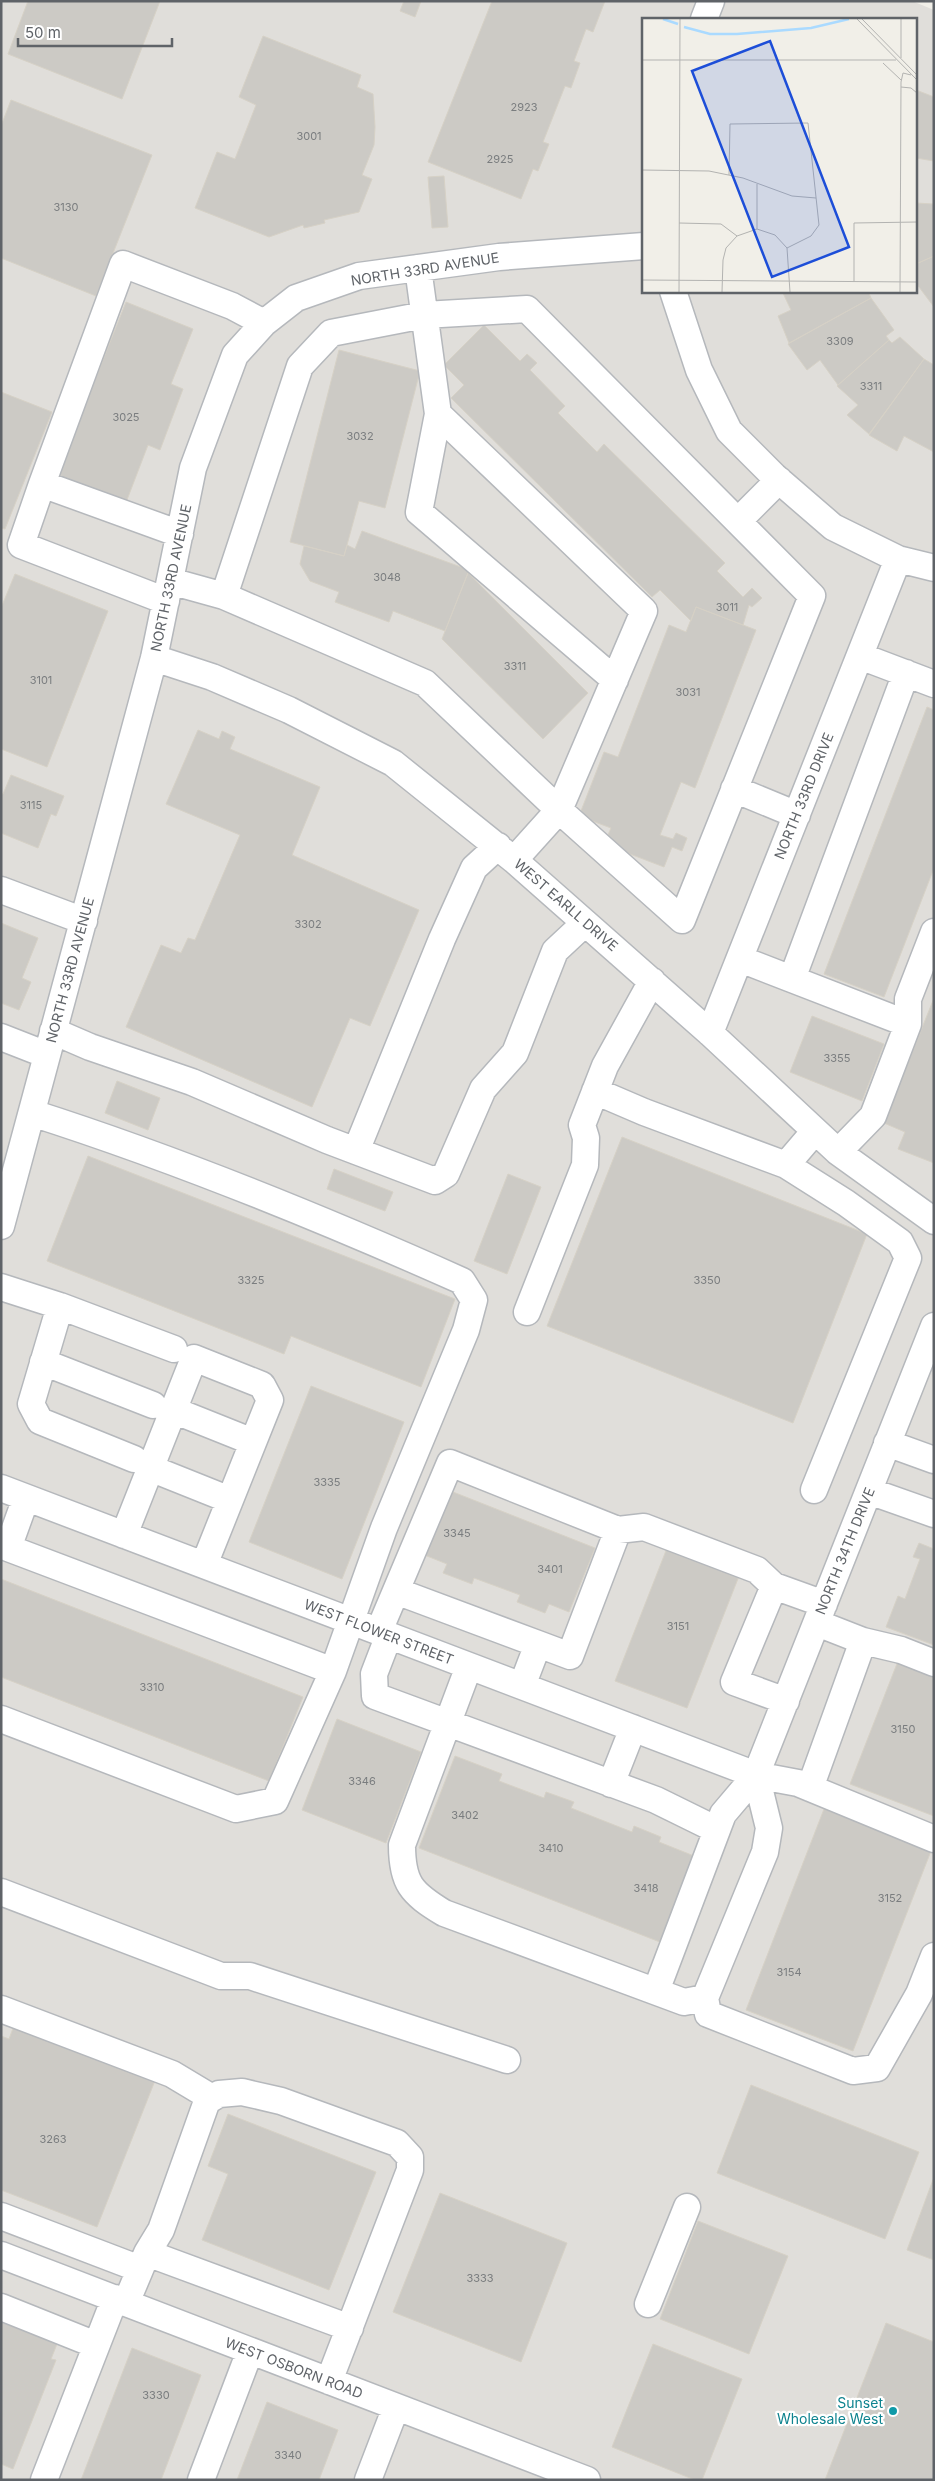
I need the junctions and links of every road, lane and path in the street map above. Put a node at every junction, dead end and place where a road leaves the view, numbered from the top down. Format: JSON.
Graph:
{"nodes":[{"id":1,"x":711,"y":1,"type":"edge"},
{"id":2,"x":704,"y":18,"type":"edge"},
{"id":3,"x":642,"y":246,"type":"edge"},
{"id":4,"x":418,"y":268,"type":"junction"},
{"id":5,"x":673,"y":292,"type":"edge"},
{"id":6,"x":424,"y":315,"type":"junction"},
{"id":7,"x":264,"y":323,"type":"junction"},
{"id":8,"x":438,"y":414,"type":"junction"},
{"id":9,"x":779,"y":480,"type":"junction"},
{"id":10,"x":42,"y":484,"type":"junction"},
{"id":11,"x":738,"y":521,"type":"junction"},
{"id":12,"x":180,"y":534,"type":"junction"},
{"id":13,"x":898,"y":560,"type":"junction"},
{"id":14,"x":934,"y":568,"type":"edge"},
{"id":15,"x":168,"y":591,"type":"junction"},
{"id":16,"x":224,"y":596,"type":"junction"},
{"id":17,"x":860,"y":656,"type":"junction"},
{"id":18,"x":154,"y":658,"type":"junction"},
{"id":19,"x":906,"y":674,"type":"junction"},
{"id":20,"x":615,"y":680,"type":"junction"},
{"id":21,"x":934,"y":684,"type":"edge"},
{"id":22,"x":734,"y":789,"type":"junction"},
{"id":23,"x":559,"y":810,"type":"junction"},
{"id":24,"x":797,"y":814,"type":"junction"},
{"id":25,"x":506,"y":853,"type":"junction"},
{"id":26,"x":1,"y":890,"type":"edge"},
{"id":27,"x":84,"y":920,"type":"junction"},
{"id":28,"x":585,"y":923,"type":"junction"},
{"id":29,"x":934,"y":932,"type":"edge"},
{"id":30,"x":740,"y":959,"type":"junction"},
{"id":31,"x":792,"y":979,"type":"junction"},
{"id":32,"x":652,"y":982,"type":"junction"},
{"id":33,"x":908,"y":1024,"type":"junction"},
{"id":34,"x":710,"y":1033,"type":"junction"},
{"id":35,"x":1,"y":1037,"type":"edge"},
{"id":36,"x":50,"y":1043,"type":"junction"},
{"id":37,"x":595,"y":1091,"type":"junction"},
{"id":38,"x":32,"y":1113,"type":"junction"},
{"id":39,"x":815,"y":1131,"type":"junction"},
{"id":40,"x":11,"y":1149,"type":"edge"},
{"id":41,"x":356,"y":1151,"type":"junction"},
{"id":42,"x":838,"y":1152,"type":"junction"},
{"id":43,"x":786,"y":1165,"type":"junction"},
{"id":44,"x":934,"y":1221,"type":"edge"},
{"id":45,"x":1,"y":1226,"type":"edge"},
{"id":46,"x":1,"y":1287,"type":"edge"},
{"id":47,"x":60,"y":1306,"type":"junction"},
{"id":48,"x":527,"y":1312,"type":"dead end"},
{"id":49,"x":934,"y":1326,"type":"edge"},
{"id":50,"x":174,"y":1349,"type":"dead end"},
{"id":51,"x":43,"y":1362,"type":"junction"},
{"id":52,"x":163,"y":1408,"type":"junction"},
{"id":53,"x":253,"y":1442,"type":"junction"},
{"id":54,"x":887,"y":1443,"type":"junction"},
{"id":55,"x":934,"y":1460,"type":"edge"},
{"id":56,"x":142,"y":1464,"type":"junction"},
{"id":57,"x":1,"y":1488,"type":"edge"},
{"id":58,"x":814,"y":1490,"type":"dead end"},
{"id":59,"x":869,"y":1491,"type":"junction"},
{"id":60,"x":26,"y":1498,"type":"junction"},
{"id":61,"x":230,"y":1500,"type":"junction"},
{"id":62,"x":934,"y":1514,"type":"edge"},
{"id":63,"x":618,"y":1530,"type":"junction"},
{"id":64,"x":124,"y":1535,"type":"junction"},
{"id":65,"x":204,"y":1565,"type":"junction"},
{"id":66,"x":774,"y":1586,"type":"junction"},
{"id":67,"x":396,"y":1591,"type":"junction"},
{"id":68,"x":820,"y":1613,"type":"junction"},
{"id":69,"x":350,"y":1621,"type":"junction"},
{"id":70,"x":384,"y":1634,"type":"junction"},
{"id":71,"x":863,"y":1641,"type":"junction"},
{"id":72,"x":538,"y":1644,"type":"junction"},
{"id":73,"x":934,"y":1663,"type":"edge"},
{"id":74,"x":468,"y":1666,"type":"junction"},
{"id":75,"x":333,"y":1671,"type":"junction"},
{"id":76,"x":522,"y":1686,"type":"junction"},
{"id":77,"x":786,"y":1701,"type":"junction"},
{"id":78,"x":1,"y":1719,"type":"edge"},
{"id":79,"x":448,"y":1721,"type":"junction"},
{"id":80,"x":632,"y":1728,"type":"junction"},
{"id":81,"x":756,"y":1775,"type":"junction"},
{"id":82,"x":611,"y":1784,"type":"junction"},
{"id":83,"x":810,"y":1788,"type":"junction"},
{"id":84,"x":717,"y":1830,"type":"junction"},
{"id":85,"x":934,"y":1839,"type":"edge"},
{"id":86,"x":1,"y":1892,"type":"edge"},
{"id":87,"x":934,"y":1956,"type":"edge"},
{"id":88,"x":656,"y":1991,"type":"junction"},
{"id":89,"x":705,"y":1998,"type":"junction"},
{"id":90,"x":1,"y":2009,"type":"edge"},
{"id":91,"x":507,"y":2060,"type":"dead end"},
{"id":92,"x":212,"y":2098,"type":"junction"},
{"id":93,"x":687,"y":2208,"type":"dead end"},
{"id":94,"x":1,"y":2216,"type":"edge"},
{"id":95,"x":1,"y":2254,"type":"edge"},
{"id":96,"x":143,"y":2261,"type":"junction"},
{"id":97,"x":120,"y":2301,"type":"junction"},
{"id":98,"x":648,"y":2304,"type":"dead end"},
{"id":99,"x":1,"y":2307,"type":"edge"},
{"id":100,"x":350,"y":2328,"type":"junction"},
{"id":101,"x":96,"y":2345,"type":"junction"},
{"id":102,"x":250,"y":2351,"type":"junction"},
{"id":103,"x":329,"y":2381,"type":"junction"},
{"id":104,"x":396,"y":2407,"type":"junction"},
{"id":105,"x":535,"y":2470,"type":"edge"},
{"id":106,"x":44,"y":2480,"type":"edge"},
{"id":107,"x":201,"y":2480,"type":"edge"},
{"id":108,"x":368,"y":2480,"type":"edge"},
{"id":109,"x":587,"y":2480,"type":"edge"}],
"edges":[{"from":1,"to":2,"type":"street"},
{"from":3,"to":4,"type":"street","name":"NORTH 33RD AVENUE"},
{"from":4,"to":6,"type":"street"},
{"from":4,"to":7,"type":"street","name":"NORTH 33RD AVENUE"},
{"from":5,"to":9,"type":"street"},
{"from":6,"to":8,"type":"street"},
{"from":6,"to":11,"type":"street"},
{"from":6,"to":16,"type":"street"},
{"from":7,"to":10,"type":"street"},
{"from":7,"to":12,"type":"street","name":"NORTH 33RD AVENUE"},
{"from":8,"to":20,"type":"street"},
{"from":8,"to":20,"type":"street"},
{"from":9,"to":11,"type":"street"},
{"from":9,"to":13,"type":"street"},
{"from":10,"to":12,"type":"street"},
{"from":10,"to":15,"type":"street"},
{"from":11,"to":22,"type":"street"},
{"from":12,"to":15,"type":"street","name":"NORTH 33RD AVENUE"},
{"from":13,"to":14,"type":"street"},
{"from":13,"to":17,"type":"street","name":"NORTH 33RD DRIVE"},
{"from":15,"to":16,"type":"street"},
{"from":15,"to":18,"type":"street","name":"NORTH 33RD AVENUE"},
{"from":16,"to":23,"type":"street"},
{"from":17,"to":19,"type":"street"},
{"from":17,"to":24,"type":"street","name":"NORTH 33RD DRIVE"},
{"from":18,"to":25,"type":"street","name":"WEST EARLL DRIVE"},
{"from":18,"to":27,"type":"street","name":"NORTH 33RD AVENUE"},
{"from":19,"to":21,"type":"street"},
{"from":19,"to":31,"type":"street"},
{"from":20,"to":23,"type":"street"},
{"from":22,"to":23,"type":"street"},
{"from":22,"to":24,"type":"street"},
{"from":23,"to":25,"type":"street"},
{"from":24,"to":30,"type":"street","name":"NORTH 33RD DRIVE"},
{"from":25,"to":28,"type":"street","name":"WEST EARLL DRIVE"},
{"from":25,"to":41,"type":"street"},
{"from":26,"to":27,"type":"street"},
{"from":27,"to":36,"type":"street","name":"NORTH 33RD AVENUE"},
{"from":28,"to":32,"type":"street","name":"WEST EARLL DRIVE"},
{"from":28,"to":41,"type":"street"},
{"from":29,"to":33,"type":"street"},
{"from":30,"to":31,"type":"street"},
{"from":30,"to":34,"type":"street","name":"NORTH 33RD DRIVE"},
{"from":31,"to":33,"type":"street"},
{"from":32,"to":34,"type":"street","name":"WEST EARLL DRIVE"},
{"from":32,"to":37,"type":"street"},
{"from":33,"to":42,"type":"street"},
{"from":34,"to":39,"type":"street","name":"WEST EARLL DRIVE"},
{"from":35,"to":36,"type":"street"},
{"from":36,"to":38,"type":"street","name":"NORTH 33RD AVENUE"},
{"from":36,"to":41,"type":"street"},
{"from":37,"to":43,"type":"street"},
{"from":37,"to":48,"type":"street"},
{"from":38,"to":40,"type":"street","name":"NORTH 33RD AVENUE"},
{"from":38,"to":69,"type":"street"},
{"from":39,"to":42,"type":"street","name":"WEST EARLL DRIVE"},
{"from":39,"to":43,"type":"street"},
{"from":40,"to":45,"type":"street","name":"NORTH 33RD AVENUE"},
{"from":42,"to":44,"type":"street","name":"WEST EARLL DRIVE"},
{"from":43,"to":58,"type":"street"},
{"from":46,"to":47,"type":"street"},
{"from":47,"to":50,"type":"street"},
{"from":47,"to":51,"type":"street"},
{"from":49,"to":54,"type":"street","name":"NORTH 34TH DRIVE"},
{"from":51,"to":52,"type":"street"},
{"from":51,"to":56,"type":"street"},
{"from":52,"to":53,"type":"street"},
{"from":52,"to":53,"type":"street"},
{"from":52,"to":56,"type":"street"},
{"from":53,"to":61,"type":"street"},
{"from":54,"to":55,"type":"street"},
{"from":54,"to":59,"type":"street","name":"NORTH 34TH DRIVE"},
{"from":56,"to":61,"type":"street"},
{"from":56,"to":64,"type":"street"},
{"from":57,"to":60,"type":"street","name":"WEST FLOWER STREET"},
{"from":59,"to":62,"type":"street"},
{"from":59,"to":68,"type":"street","name":"NORTH 34TH DRIVE"},
{"from":60,"to":64,"type":"street","name":"WEST FLOWER STREET"},
{"from":60,"to":75,"type":"street"},
{"from":61,"to":65,"type":"street"},
{"from":63,"to":66,"type":"street"},
{"from":63,"to":67,"type":"street"},
{"from":63,"to":72,"type":"street"},
{"from":64,"to":65,"type":"street","name":"WEST FLOWER STREET"},
{"from":65,"to":69,"type":"street","name":"WEST FLOWER STREET"},
{"from":66,"to":68,"type":"street"},
{"from":66,"to":77,"type":"street"},
{"from":67,"to":70,"type":"street"},
{"from":67,"to":72,"type":"street"},
{"from":68,"to":71,"type":"street"},
{"from":68,"to":77,"type":"street","name":"NORTH 34TH DRIVE"},
{"from":69,"to":70,"type":"street","name":"WEST FLOWER STREET"},
{"from":69,"to":75,"type":"street"},
{"from":70,"to":74,"type":"street","name":"WEST FLOWER STREET"},
{"from":70,"to":79,"type":"street"},
{"from":71,"to":73,"type":"street"},
{"from":71,"to":83,"type":"street"},
{"from":72,"to":76,"type":"street"},
{"from":74,"to":76,"type":"street","name":"WEST FLOWER STREET"},
{"from":74,"to":79,"type":"street"},
{"from":75,"to":78,"type":"street"},
{"from":76,"to":80,"type":"street","name":"WEST FLOWER STREET"},
{"from":77,"to":81,"type":"street","name":"NORTH 34TH DRIVE"},
{"from":79,"to":82,"type":"street"},
{"from":79,"to":88,"type":"street"},
{"from":80,"to":81,"type":"street","name":"WEST FLOWER STREET"},
{"from":80,"to":82,"type":"street"},
{"from":81,"to":83,"type":"street","name":"WEST FLOWER STREET"},
{"from":81,"to":84,"type":"street","name":"NORTH 34TH DRIVE"},
{"from":81,"to":89,"type":"street"},
{"from":82,"to":84,"type":"street"},
{"from":83,"to":85,"type":"street","name":"WEST FLOWER STREET"},
{"from":84,"to":88,"type":"street","name":"NORTH 34TH DRIVE"},
{"from":86,"to":91,"type":"street"},
{"from":87,"to":89,"type":"street"},
{"from":88,"to":89,"type":"street"},
{"from":90,"to":92,"type":"street"},
{"from":92,"to":96,"type":"street"},
{"from":92,"to":100,"type":"street"},
{"from":93,"to":98,"type":"street"},
{"from":94,"to":96,"type":"street"},
{"from":95,"to":97,"type":"street","name":"WEST OSBORN ROAD"},
{"from":96,"to":97,"type":"street"},
{"from":96,"to":100,"type":"street"},
{"from":97,"to":101,"type":"street"},
{"from":97,"to":102,"type":"street","name":"WEST OSBORN ROAD"},
{"from":99,"to":101,"type":"street"},
{"from":100,"to":103,"type":"street"},
{"from":101,"to":106,"type":"street"},
{"from":102,"to":103,"type":"street","name":"WEST OSBORN ROAD"},
{"from":102,"to":107,"type":"street"},
{"from":103,"to":104,"type":"street","name":"WEST OSBORN ROAD"},
{"from":104,"to":105,"type":"street","name":"WEST OSBORN ROAD"},
{"from":104,"to":108,"type":"street"},
{"from":105,"to":109,"type":"street","name":"WEST OSBORN ROAD"}]}
